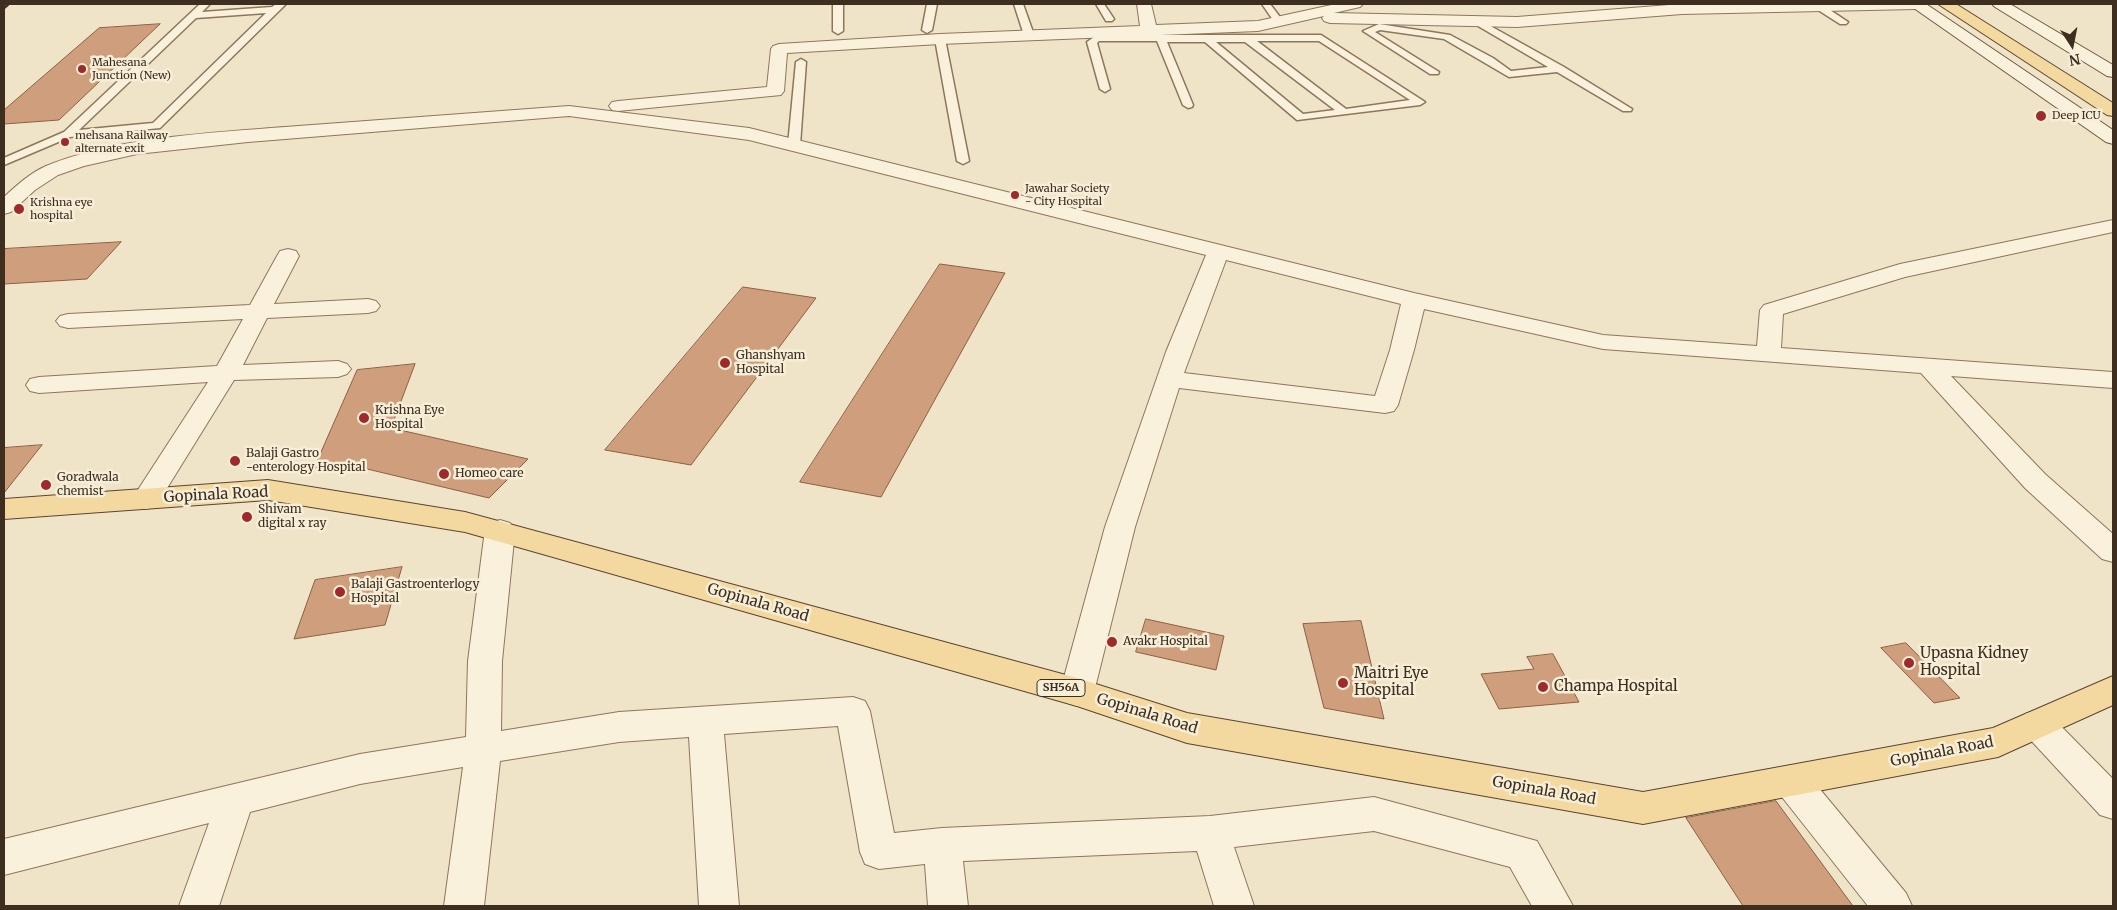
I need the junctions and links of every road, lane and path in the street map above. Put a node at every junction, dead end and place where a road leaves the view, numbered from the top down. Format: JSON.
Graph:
{"nodes":[{"id":1,"x":205,"y":4,"type":"edge"},
{"id":2,"x":838,"y":4,"type":"edge"},
{"id":3,"x":932,"y":4,"type":"edge"},
{"id":4,"x":1018,"y":4,"type":"edge"},
{"id":5,"x":1100,"y":4,"type":"edge"},
{"id":6,"x":1144,"y":4,"type":"edge"},
{"id":7,"x":1266,"y":4,"type":"edge"},
{"id":8,"x":1355,"y":4,"type":"edge"},
{"id":9,"x":1916,"y":4,"type":"edge"},
{"id":10,"x":1946,"y":4,"type":"edge"},
{"id":11,"x":1969,"y":4,"type":"edge"},
{"id":12,"x":2000,"y":4,"type":"edge"},
{"id":13,"x":1818,"y":6,"type":"junction"},
{"id":14,"x":277,"y":7,"type":"edge"},
{"id":15,"x":194,"y":15,"type":"junction"},
{"id":16,"x":1108,"y":19,"type":"dead end"},
{"id":17,"x":1286,"y":19,"type":"junction"},
{"id":18,"x":1476,"y":21,"type":"junction"},
{"id":19,"x":1843,"y":22,"type":"dead end"},
{"id":20,"x":838,"y":31,"type":"dead end"},
{"id":21,"x":933,"y":34,"type":"junction"},
{"id":22,"x":1155,"y":34,"type":"junction"},
{"id":23,"x":1198,"y":34,"type":"junction"},
{"id":24,"x":1029,"y":35,"type":"junction"},
{"id":25,"x":1248,"y":39,"type":"junction"},
{"id":26,"x":801,"y":62,"type":"dead end"},
{"id":27,"x":1560,"y":69,"type":"junction"},
{"id":28,"x":1434,"y":72,"type":"dead end"},
{"id":29,"x":2113,"y":72,"type":"edge"},
{"id":30,"x":1105,"y":89,"type":"dead end"},
{"id":31,"x":2113,"y":94,"type":"edge"},
{"id":32,"x":1188,"y":105,"type":"dead end"},
{"id":33,"x":1627,"y":109,"type":"dead end"},
{"id":34,"x":569,"y":111,"type":"junction"},
{"id":35,"x":2113,"y":111,"type":"edge"},
{"id":36,"x":1344,"y":112,"type":"junction"},
{"id":37,"x":156,"y":126,"type":"junction"},
{"id":38,"x":68,"y":134,"type":"junction"},
{"id":39,"x":2113,"y":138,"type":"edge"},
{"id":40,"x":794,"y":145,"type":"junction"},
{"id":41,"x":137,"y":148,"type":"junction"},
{"id":42,"x":963,"y":161,"type":"dead end"},
{"id":43,"x":4,"y":162,"type":"edge"},
{"id":44,"x":4,"y":208,"type":"edge"},
{"id":45,"x":2113,"y":226,"type":"edge"},
{"id":46,"x":1218,"y":251,"type":"junction"},
{"id":47,"x":288,"y":256,"type":"dead end"},
{"id":48,"x":1414,"y":300,"type":"junction"},
{"id":49,"x":368,"y":306,"type":"dead end"},
{"id":50,"x":257,"y":312,"type":"junction"},
{"id":51,"x":68,"y":321,"type":"dead end"},
{"id":52,"x":1768,"y":354,"type":"junction"},
{"id":53,"x":1929,"y":367,"type":"junction"},
{"id":54,"x":338,"y":369,"type":"dead end"},
{"id":55,"x":226,"y":373,"type":"junction"},
{"id":56,"x":1169,"y":379,"type":"junction"},
{"id":57,"x":2113,"y":380,"type":"edge"},
{"id":58,"x":39,"y":385,"type":"dead end"},
{"id":59,"x":146,"y":499,"type":"junction"},
{"id":60,"x":4,"y":509,"type":"edge"},
{"id":61,"x":500,"y":530,"type":"junction"},
{"id":62,"x":2113,"y":551,"type":"edge"},
{"id":63,"x":2113,"y":690,"type":"edge"},
{"id":64,"x":1077,"y":692,"type":"junction"},
{"id":65,"x":705,"y":721,"type":"junction"},
{"id":66,"x":2037,"y":724,"type":"junction"},
{"id":67,"x":483,"y":750,"type":"junction"},
{"id":68,"x":1791,"y":780,"type":"junction"},
{"id":69,"x":236,"y":800,"type":"junction"},
{"id":70,"x":2113,"y":803,"type":"edge"},
{"id":71,"x":1210,"y":833,"type":"junction"},
{"id":72,"x":942,"y":844,"type":"junction"},
{"id":73,"x":4,"y":857,"type":"edge"},
{"id":74,"x":199,"y":906,"type":"edge"},
{"id":75,"x":464,"y":906,"type":"edge"},
{"id":76,"x":719,"y":906,"type":"edge"},
{"id":77,"x":948,"y":906,"type":"edge"},
{"id":78,"x":1234,"y":906,"type":"edge"},
{"id":79,"x":1553,"y":906,"type":"edge"},
{"id":80,"x":1892,"y":906,"type":"edge"}],
"edges":[{"from":1,"to":15,"type":"lane"},
{"from":2,"to":20,"type":"lane"},
{"from":3,"to":21,"type":"lane"},
{"from":4,"to":24,"type":"lane"},
{"from":5,"to":16,"type":"lane"},
{"from":6,"to":22,"type":"street"},
{"from":7,"to":17,"type":"lane"},
{"from":8,"to":17,"type":"street"},
{"from":9,"to":13,"type":"street"},
{"from":9,"to":39,"type":"street"},
{"from":10,"to":35,"type":"main road"},
{"from":11,"to":31,"type":"main road"},
{"from":12,"to":29,"type":"street"},
{"from":13,"to":18,"type":"street"},
{"from":13,"to":19,"type":"lane"},
{"from":14,"to":15,"type":"lane"},
{"from":14,"to":37,"type":"lane"},
{"from":15,"to":38,"type":"lane"},
{"from":17,"to":18,"type":"street"},
{"from":17,"to":23,"type":"street"},
{"from":18,"to":27,"type":"lane"},
{"from":21,"to":24,"type":"street"},
{"from":21,"to":34,"type":"street"},
{"from":21,"to":42,"type":"lane"},
{"from":22,"to":23,"type":"street"},
{"from":22,"to":24,"type":"street"},
{"from":22,"to":30,"type":"lane"},
{"from":22,"to":32,"type":"lane"},
{"from":23,"to":25,"type":"lane"},
{"from":23,"to":36,"type":"lane"},
{"from":25,"to":36,"type":"lane"},
{"from":25,"to":36,"type":"lane"},
{"from":26,"to":40,"type":"lane"},
{"from":27,"to":28,"type":"lane"},
{"from":27,"to":33,"type":"lane"},
{"from":34,"to":40,"type":"street"},
{"from":34,"to":41,"type":"street"},
{"from":37,"to":38,"type":"lane"},
{"from":37,"to":41,"type":"lane"},
{"from":38,"to":43,"type":"lane"},
{"from":40,"to":46,"type":"street"},
{"from":41,"to":44,"type":"street"},
{"from":45,"to":52,"type":"street"},
{"from":46,"to":48,"type":"street"},
{"from":46,"to":56,"type":"street"},
{"from":47,"to":50,"type":"street"},
{"from":48,"to":52,"type":"street"},
{"from":48,"to":56,"type":"street"},
{"from":49,"to":50,"type":"street"},
{"from":50,"to":51,"type":"street"},
{"from":50,"to":55,"type":"street"},
{"from":52,"to":53,"type":"street"},
{"from":53,"to":57,"type":"street"},
{"from":53,"to":62,"type":"street"},
{"from":54,"to":55,"type":"street"},
{"from":55,"to":58,"type":"street"},
{"from":55,"to":59,"type":"street"},
{"from":56,"to":64,"type":"street"},
{"from":59,"to":60,"type":"main road","name":"Gopinala Road","number":"SH56A"},
{"from":59,"to":61,"type":"main road","name":"Gopinala Road","number":"SH56A"},
{"from":61,"to":64,"type":"main road","name":"Gopinala Road","number":"SH56A"},
{"from":61,"to":67,"type":"street"},
{"from":63,"to":66,"type":"main road","name":"Gopinala Road","number":"SH56A"},
{"from":64,"to":68,"type":"main road","name":"Gopinala Road","number":"SH56A"},
{"from":65,"to":67,"type":"street"},
{"from":65,"to":72,"type":"street"},
{"from":65,"to":76,"type":"street"},
{"from":66,"to":68,"type":"main road","name":"Gopinala Road","number":"SH56A"},
{"from":66,"to":70,"type":"street"},
{"from":67,"to":69,"type":"street"},
{"from":67,"to":75,"type":"street"},
{"from":68,"to":80,"type":"street"},
{"from":69,"to":73,"type":"street"},
{"from":69,"to":74,"type":"street"},
{"from":71,"to":72,"type":"street"},
{"from":71,"to":78,"type":"street"},
{"from":71,"to":79,"type":"street"},
{"from":72,"to":77,"type":"street"}]}
